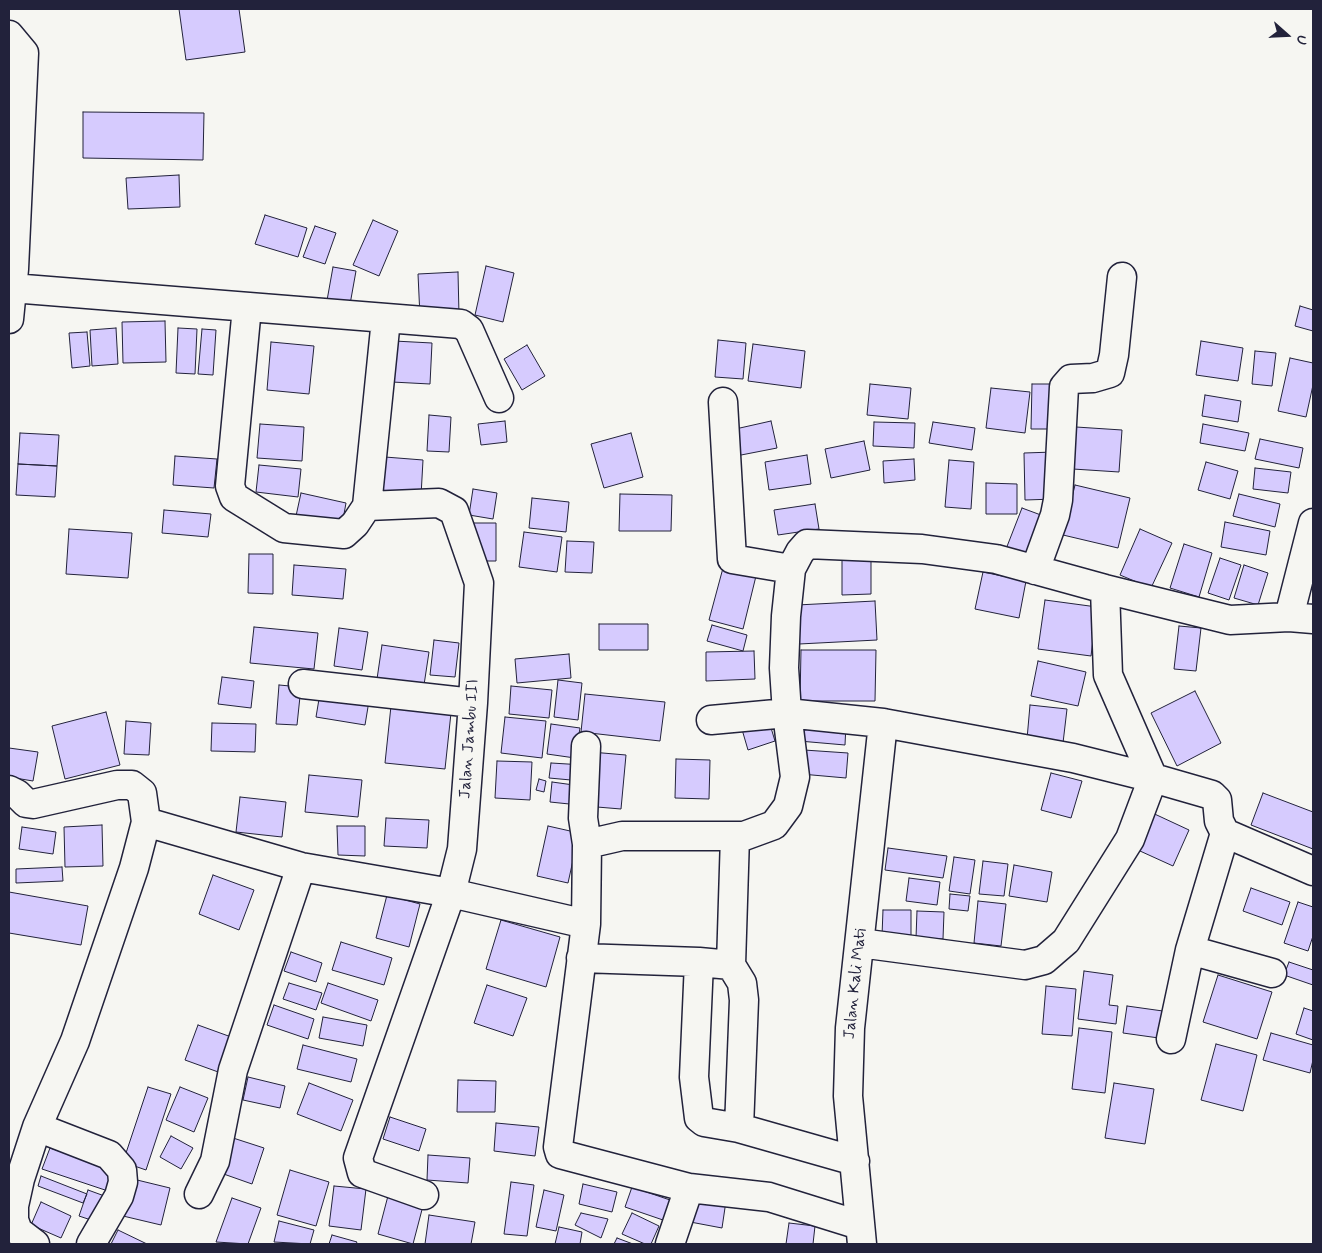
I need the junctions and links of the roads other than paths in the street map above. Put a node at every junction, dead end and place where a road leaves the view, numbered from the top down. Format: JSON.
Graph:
{"nodes":[{"id":1,"x":9,"y":35,"type":"edge"},
{"id":2,"x":1122,"y":277,"type":"dead end"},
{"id":3,"x":12,"y":288,"type":"junction"},
{"id":4,"x":247,"y":307,"type":"junction"},
{"id":5,"x":9,"y":319,"type":"edge"},
{"id":6,"x":386,"y":319,"type":"junction"},
{"id":7,"x":499,"y":398,"type":"dead end"},
{"id":8,"x":723,"y":402,"type":"dead end"},
{"id":9,"x":368,"y":506,"type":"junction"},
{"id":10,"x":1313,"y":522,"type":"edge"},
{"id":11,"x":791,"y":569,"type":"junction"},
{"id":12,"x":1035,"y":570,"type":"junction"},
{"id":13,"x":1105,"y":589,"type":"junction"},
{"id":14,"x":1301,"y":618,"type":"edge"},
{"id":15,"x":303,"y":684,"type":"dead end"},
{"id":16,"x":473,"y":703,"type":"junction"},
{"id":17,"x":786,"y":713,"type":"junction"},
{"id":18,"x":711,"y":720,"type":"dead end"},
{"id":19,"x":883,"y":724,"type":"junction"},
{"id":20,"x":586,"y":746,"type":"dead end"},
{"id":21,"x":1153,"y":778,"type":"junction"},
{"id":22,"x":9,"y":790,"type":"edge"},
{"id":23,"x":146,"y":822,"type":"junction"},
{"id":24,"x":1225,"y":833,"type":"junction"},
{"id":25,"x":736,"y":836,"type":"junction"},
{"id":26,"x":587,"y":844,"type":"junction"},
{"id":27,"x":301,"y":867,"type":"junction"},
{"id":28,"x":1313,"y":871,"type":"edge"},
{"id":29,"x":451,"y":893,"type":"junction"},
{"id":30,"x":586,"y":924,"type":"junction"},
{"id":31,"x":860,"y":943,"type":"junction"},
{"id":32,"x":1190,"y":950,"type":"junction"},
{"id":33,"x":581,"y":958,"type":"junction"},
{"id":34,"x":700,"y":962,"type":"junction"},
{"id":35,"x":731,"y":965,"type":"junction"},
{"id":36,"x":1272,"y":973,"type":"dead end"},
{"id":37,"x":1171,"y":1039,"type":"dead end"},
{"id":38,"x":37,"y":1127,"type":"junction"},
{"id":39,"x":739,"y":1128,"type":"junction"},
{"id":40,"x":854,"y":1161,"type":"junction"},
{"id":41,"x":688,"y":1188,"type":"junction"},
{"id":42,"x":198,"y":1194,"type":"dead end"},
{"id":43,"x":424,"y":1195,"type":"dead end"},
{"id":44,"x":860,"y":1235,"type":"edge"},
{"id":45,"x":35,"y":1244,"type":"edge"},
{"id":46,"x":91,"y":1244,"type":"edge"},
{"id":47,"x":670,"y":1244,"type":"edge"}],
"edges":[{"from":1,"to":3,"type":"street"},
{"from":2,"to":12,"type":"street"},
{"from":3,"to":4,"type":"street"},
{"from":3,"to":5,"type":"street"},
{"from":4,"to":6,"type":"street"},
{"from":4,"to":9,"type":"street"},
{"from":6,"to":7,"type":"street"},
{"from":6,"to":9,"type":"street"},
{"from":8,"to":11,"type":"street"},
{"from":9,"to":16,"type":"street","name":"Jalan Jambu III"},
{"from":10,"to":14,"type":"street"},
{"from":11,"to":12,"type":"street"},
{"from":11,"to":17,"type":"street"},
{"from":12,"to":13,"type":"street"},
{"from":13,"to":14,"type":"street"},
{"from":13,"to":21,"type":"street"},
{"from":15,"to":16,"type":"street"},
{"from":16,"to":29,"type":"street","name":"Jalan Jambu III"},
{"from":17,"to":18,"type":"street"},
{"from":17,"to":19,"type":"street"},
{"from":17,"to":25,"type":"street"},
{"from":19,"to":21,"type":"street"},
{"from":19,"to":31,"type":"street","name":"Jalan Kali Mati"},
{"from":20,"to":26,"type":"street"},
{"from":21,"to":24,"type":"street"},
{"from":21,"to":31,"type":"street"},
{"from":22,"to":23,"type":"street"},
{"from":23,"to":27,"type":"street"},
{"from":23,"to":38,"type":"street"},
{"from":24,"to":28,"type":"street"},
{"from":24,"to":32,"type":"street"},
{"from":25,"to":26,"type":"street"},
{"from":25,"to":35,"type":"street"},
{"from":26,"to":30,"type":"street"},
{"from":27,"to":29,"type":"street"},
{"from":27,"to":42,"type":"street"},
{"from":29,"to":30,"type":"street"},
{"from":29,"to":43,"type":"street","name":"Jalan Jambu III"},
{"from":30,"to":33,"type":"street"},
{"from":31,"to":40,"type":"street","name":"Jalan Kali Mati"},
{"from":32,"to":36,"type":"street"},
{"from":32,"to":37,"type":"street"},
{"from":33,"to":34,"type":"street"},
{"from":33,"to":41,"type":"street"},
{"from":34,"to":35,"type":"street"},
{"from":34,"to":39,"type":"street"},
{"from":35,"to":39,"type":"street"},
{"from":38,"to":45,"type":"street"},
{"from":38,"to":46,"type":"street"},
{"from":39,"to":40,"type":"street"},
{"from":40,"to":44,"type":"street","name":"Jalan Kali Mati"},
{"from":41,"to":44,"type":"street"},
{"from":41,"to":47,"type":"street"}]}
